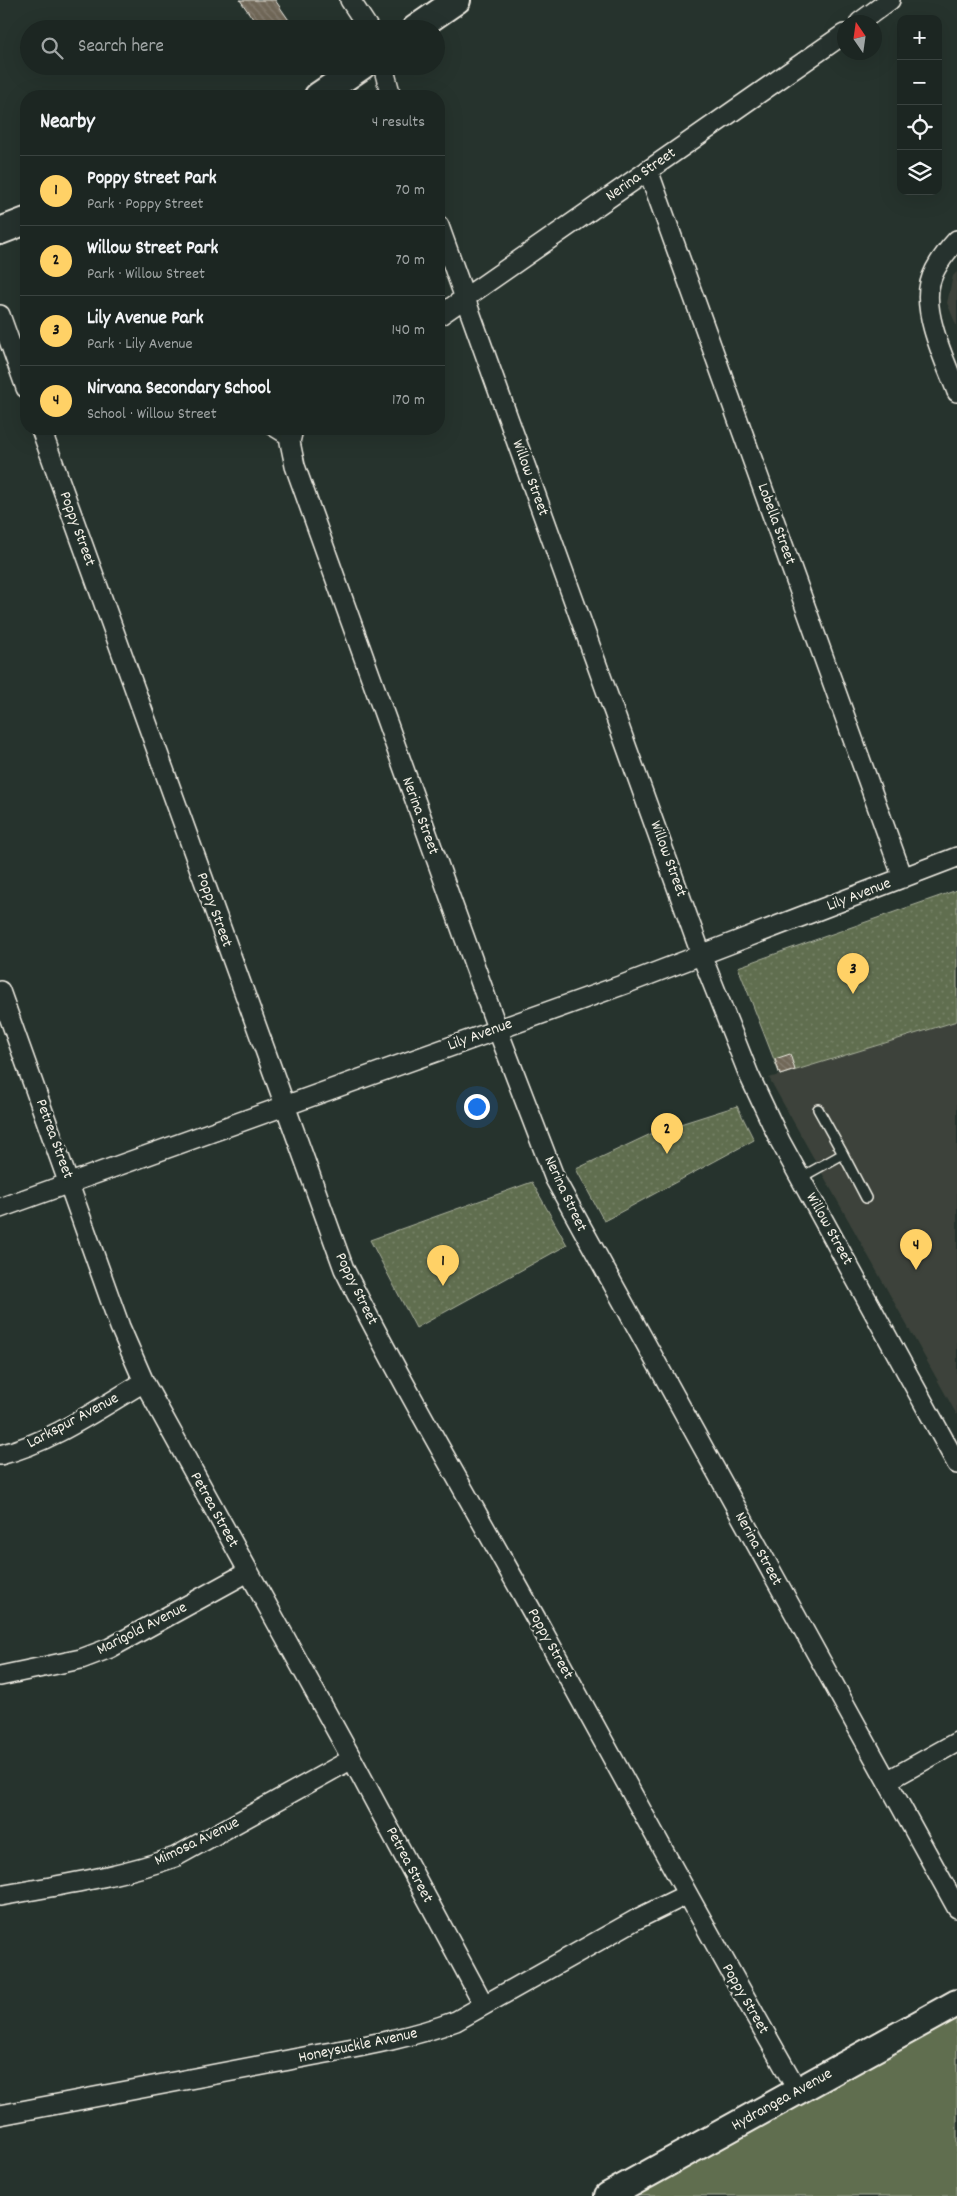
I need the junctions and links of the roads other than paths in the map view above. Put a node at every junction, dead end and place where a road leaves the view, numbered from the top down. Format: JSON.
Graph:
{"nodes":[{"id":1,"x":350,"y":0,"type":"edge"},
{"id":2,"x":457,"y":0,"type":"edge"},
{"id":3,"x":890,"y":0,"type":"edge"},
{"id":4,"x":870,"y":15,"type":"edge"},
{"id":5,"x":363,"y":20,"type":"edge"},
{"id":6,"x":428,"y":20,"type":"edge"},
{"id":7,"x":837,"y":39,"type":"edge"},
{"id":8,"x":349,"y":75,"type":"edge"},
{"id":9,"x":385,"y":75,"type":"edge"},
{"id":10,"x":327,"y":90,"type":"edge"},
{"id":11,"x":389,"y":90,"type":"edge"},
{"id":12,"x":648,"y":170,"type":"junction"},
{"id":13,"x":20,"y":223,"type":"edge"},
{"id":14,"x":0,"y":231,"type":"edge"},
{"id":15,"x":957,"y":240,"type":"edge"},
{"id":16,"x":445,"y":243,"type":"edge"},
{"id":17,"x":465,"y":298,"type":"junction"},
{"id":18,"x":445,"y":312,"type":"edge"},
{"id":19,"x":0,"y":315,"type":"edge"},
{"id":20,"x":20,"y":371,"type":"edge"},
{"id":21,"x":956,"y":387,"type":"edge"},
{"id":22,"x":43,"y":435,"type":"edge"},
{"id":23,"x":291,"y":435,"type":"edge"},
{"id":24,"x":957,"y":857,"type":"edge"},
{"id":25,"x":903,"y":878,"type":"junction"},
{"id":26,"x":701,"y":954,"type":"junction"},
{"id":27,"x":0,"y":990,"type":"edge"},
{"id":28,"x":497,"y":1028,"type":"junction"},
{"id":29,"x":285,"y":1107,"type":"junction"},
{"id":30,"x":818,"y":1109,"type":"dead end"},
{"id":31,"x":843,"y":1154,"type":"junction"},
{"id":32,"x":800,"y":1178,"type":"junction"},
{"id":33,"x":70,"y":1183,"type":"junction"},
{"id":34,"x":866,"y":1198,"type":"dead end"},
{"id":35,"x":0,"y":1208,"type":"edge"},
{"id":36,"x":144,"y":1382,"type":"junction"},
{"id":37,"x":0,"y":1455,"type":"edge"},
{"id":38,"x":957,"y":1464,"type":"edge"},
{"id":39,"x":248,"y":1572,"type":"junction"},
{"id":40,"x":0,"y":1676,"type":"edge"},
{"id":41,"x":957,"y":1742,"type":"edge"},
{"id":42,"x":352,"y":1759,"type":"junction"},
{"id":43,"x":887,"y":1781,"type":"junction"},
{"id":44,"x":686,"y":1895,"type":"junction"},
{"id":45,"x":0,"y":1896,"type":"edge"},
{"id":46,"x":957,"y":1908,"type":"edge"},
{"id":47,"x":957,"y":2004,"type":"edge"},
{"id":48,"x":484,"y":2005,"type":"junction"},
{"id":49,"x":798,"y":2092,"type":"junction"},
{"id":50,"x":0,"y":2115,"type":"edge"},
{"id":51,"x":608,"y":2196,"type":"edge"}],
"edges":[{"from":1,"to":5,"type":"street"},
{"from":2,"to":6,"type":"street"},
{"from":3,"to":4,"type":"street"},
{"from":7,"to":12,"type":"street","name":"Nerina Street"},
{"from":8,"to":10,"type":"street"},
{"from":9,"to":11,"type":"street"},
{"from":12,"to":17,"type":"street","name":"Nerina Street"},
{"from":12,"to":25,"type":"street","name":"Lobella Street"},
{"from":13,"to":14,"type":"street"},
{"from":15,"to":21,"type":"street"},
{"from":16,"to":17,"type":"street","name":"Willow Street"},
{"from":17,"to":18,"type":"street","name":"Nerina Street"},
{"from":17,"to":26,"type":"street","name":"Willow Street"},
{"from":19,"to":20,"type":"street"},
{"from":22,"to":29,"type":"street","name":"Poppy Street"},
{"from":23,"to":28,"type":"street","name":"Nerina Street"},
{"from":24,"to":25,"type":"street","name":"Lily Avenue"},
{"from":25,"to":26,"type":"street","name":"Lily Avenue"},
{"from":26,"to":28,"type":"street","name":"Lily Avenue"},
{"from":26,"to":32,"type":"street","name":"Willow Street"},
{"from":27,"to":33,"type":"street","name":"Petrea Street"},
{"from":28,"to":29,"type":"street","name":"Lily Avenue"},
{"from":28,"to":43,"type":"street","name":"Nerina Street"},
{"from":29,"to":33,"type":"street","name":"Lily Avenue"},
{"from":29,"to":44,"type":"street","name":"Poppy Street"},
{"from":30,"to":31,"type":"lane"},
{"from":31,"to":32,"type":"lane"},
{"from":31,"to":34,"type":"lane"},
{"from":32,"to":38,"type":"street","name":"Willow Street"},
{"from":33,"to":35,"type":"street","name":"Lily Avenue"},
{"from":33,"to":36,"type":"street","name":"Petrea Street"},
{"from":36,"to":37,"type":"street","name":"Larkspur Avenue"},
{"from":36,"to":39,"type":"street","name":"Petrea Street"},
{"from":39,"to":40,"type":"street","name":"Marigold Avenue"},
{"from":39,"to":42,"type":"street","name":"Petrea Street"},
{"from":41,"to":43,"type":"street"},
{"from":42,"to":45,"type":"street","name":"Mimosa Avenue"},
{"from":42,"to":48,"type":"street","name":"Petrea Street"},
{"from":43,"to":46,"type":"street","name":"Nerina Street"},
{"from":44,"to":48,"type":"street","name":"Honeysuckle Avenue"},
{"from":44,"to":49,"type":"street","name":"Poppy Street"},
{"from":47,"to":49,"type":"street","name":"Hydrangea Avenue"},
{"from":48,"to":50,"type":"street","name":"Honeysuckle Avenue"},
{"from":49,"to":51,"type":"street","name":"Hydrangea Avenue"}]}
